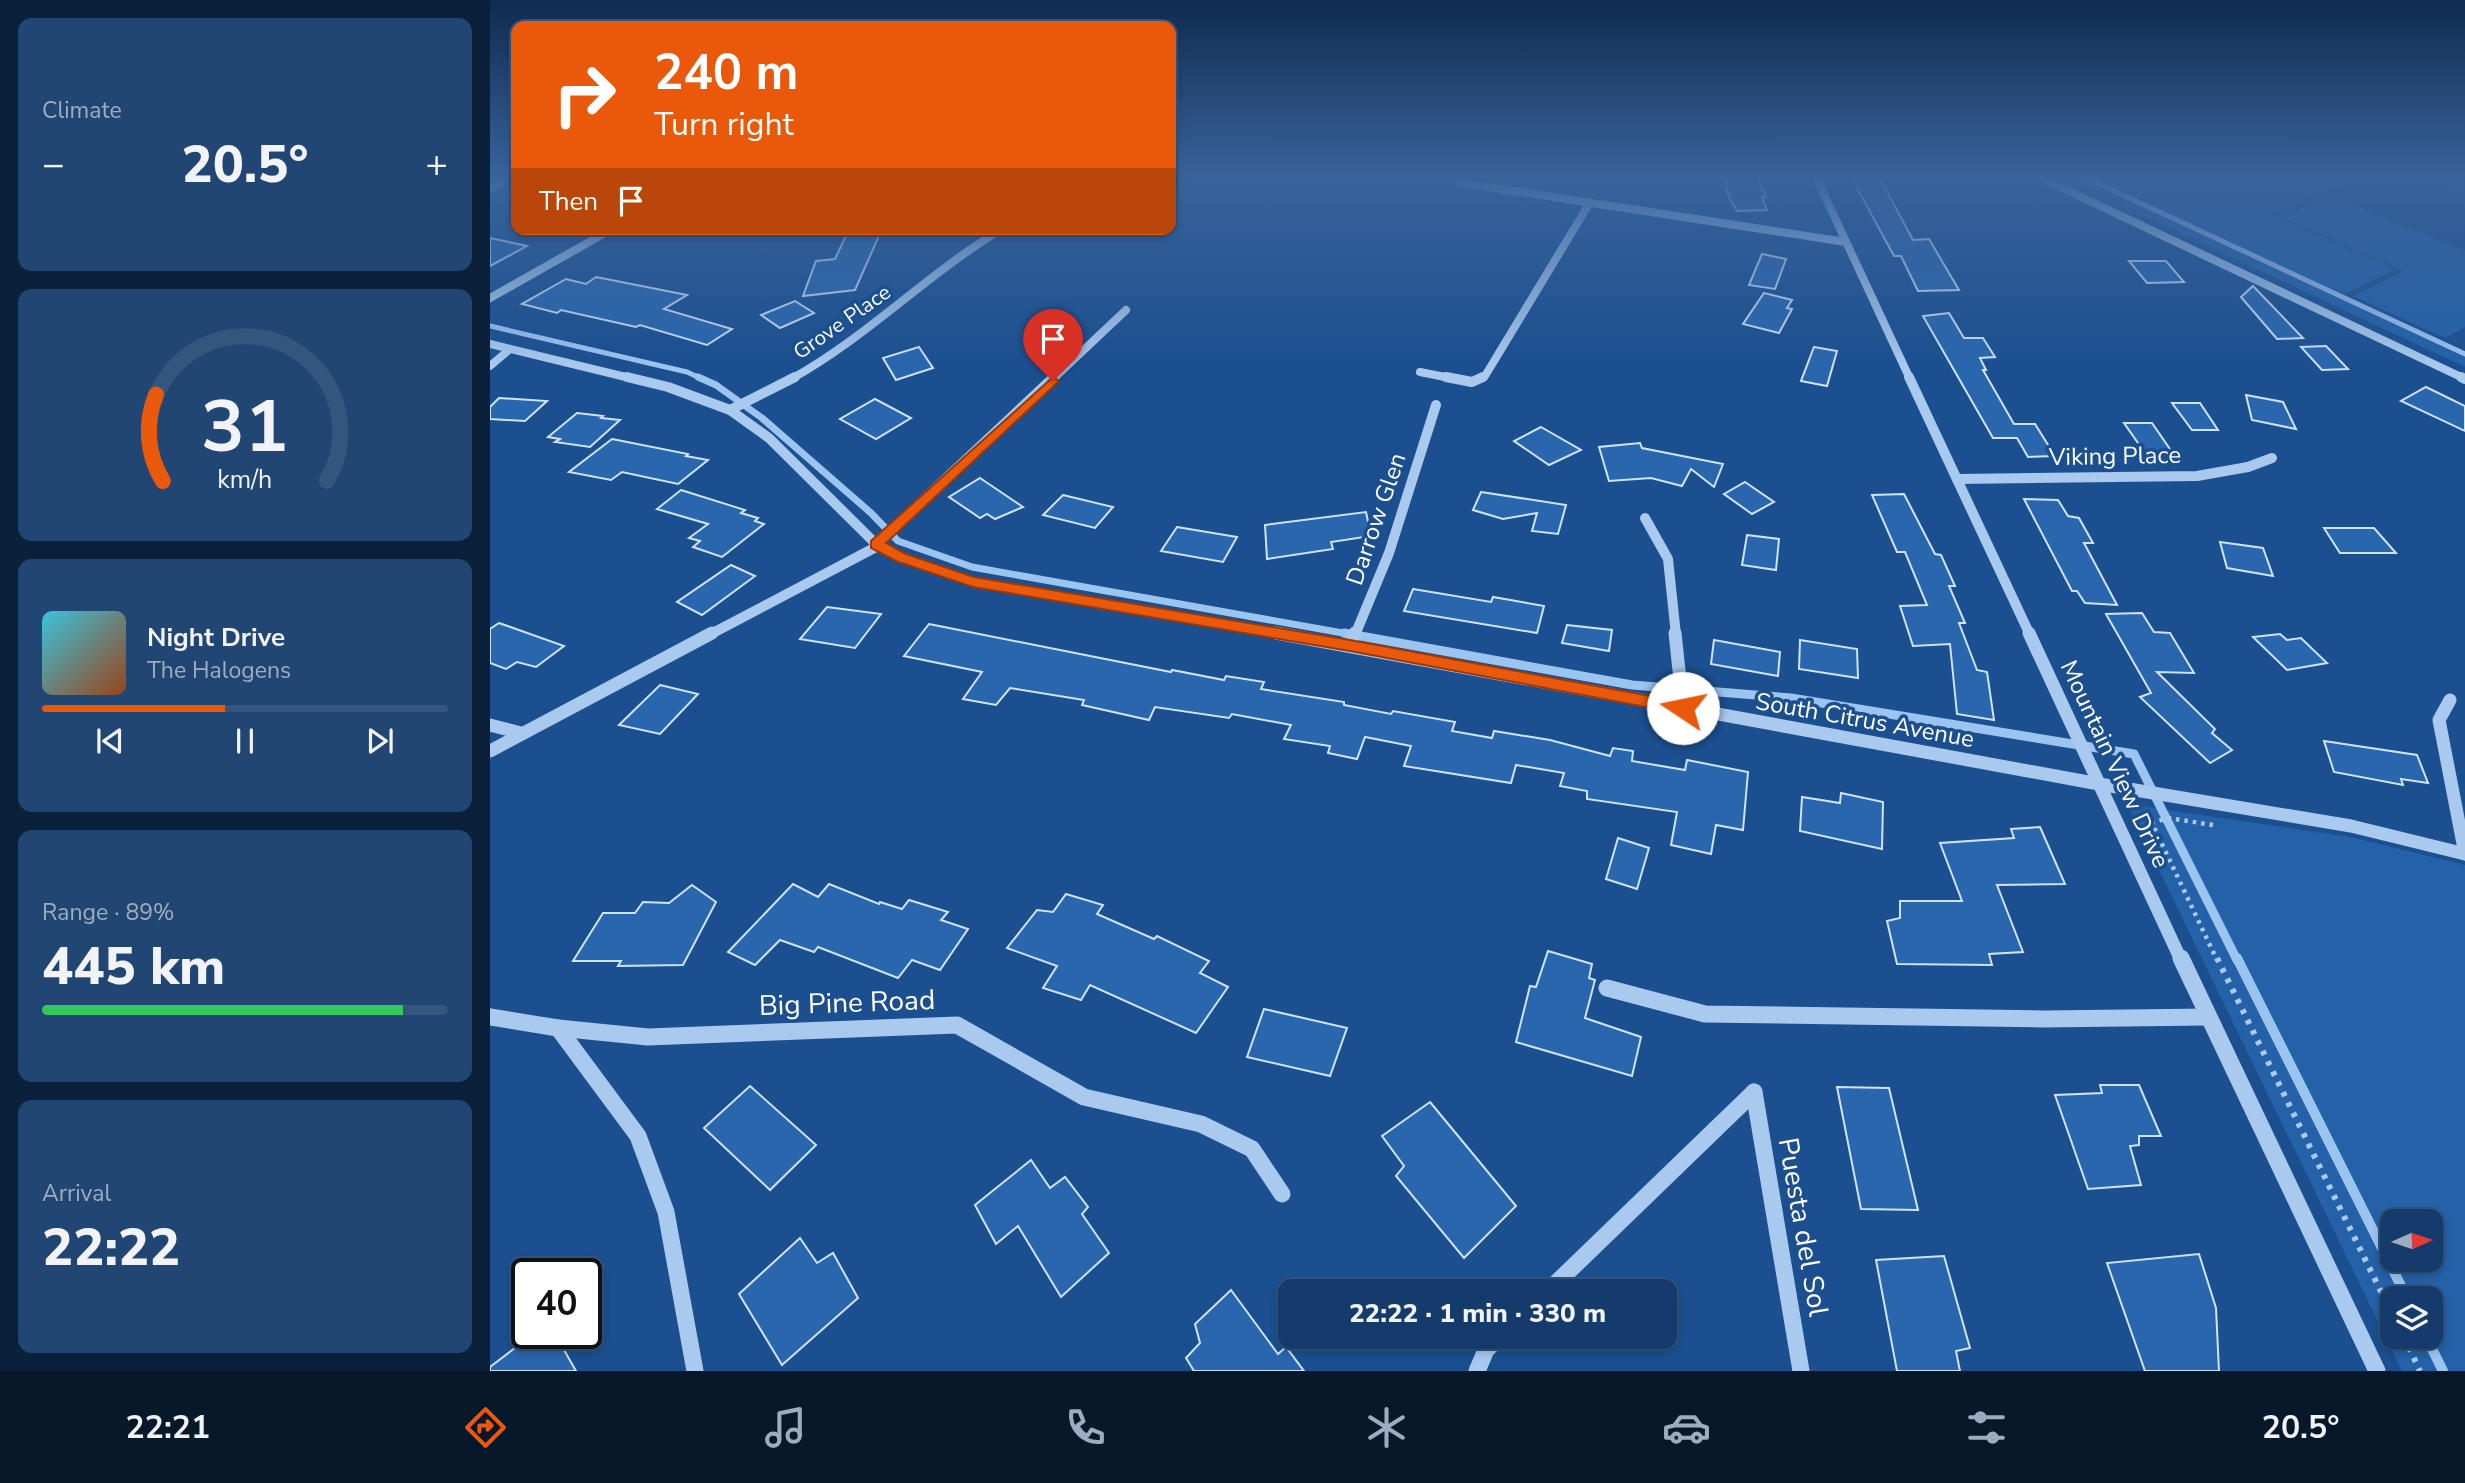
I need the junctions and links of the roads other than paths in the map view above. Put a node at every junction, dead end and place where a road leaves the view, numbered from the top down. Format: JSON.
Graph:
{"nodes":[{"id":1,"x":594,"y":239,"type":"edge"},
{"id":2,"x":984,"y":239,"type":"edge"},
{"id":3,"x":1568,"y":239,"type":"edge"},
{"id":4,"x":1826,"y":239,"type":"edge"},
{"id":5,"x":1845,"y":239,"type":"edge"},
{"id":6,"x":2168,"y":239,"type":"edge"},
{"id":7,"x":1846,"y":242,"type":"junction"},
{"id":8,"x":490,"y":298,"type":"edge"},
{"id":9,"x":1126,"y":310,"type":"dead end"},
{"id":10,"x":490,"y":344,"type":"edge"},
{"id":11,"x":510,"y":349,"type":"junction"},
{"id":12,"x":490,"y":366,"type":"edge"},
{"id":13,"x":1420,"y":372,"type":"dead end"},
{"id":14,"x":2465,"y":379,"type":"edge"},
{"id":15,"x":1436,"y":405,"type":"dead end"},
{"id":16,"x":730,"y":410,"type":"junction"},
{"id":17,"x":2272,"y":458,"type":"dead end"},
{"id":18,"x":1957,"y":479,"type":"junction"},
{"id":19,"x":1645,"y":518,"type":"dead end"},
{"id":20,"x":877,"y":545,"type":"junction"},
{"id":21,"x":1350,"y":646,"type":"junction"},
{"id":22,"x":2450,"y":700,"type":"dead end"},
{"id":23,"x":1683,"y":708,"type":"junction"},
{"id":24,"x":490,"y":726,"type":"edge"},
{"id":25,"x":521,"y":733,"type":"junction"},
{"id":26,"x":490,"y":751,"type":"edge"},
{"id":27,"x":2099,"y":784,"type":"junction"},
{"id":28,"x":2465,"y":854,"type":"edge"},
{"id":29,"x":1607,"y":988,"type":"dead end"},
{"id":30,"x":490,"y":1017,"type":"edge"},
{"id":31,"x":2208,"y":1017,"type":"junction"},
{"id":32,"x":558,"y":1028,"type":"junction"},
{"id":33,"x":1754,"y":1093,"type":"joint"},
{"id":34,"x":1282,"y":1194,"type":"dead end"},
{"id":35,"x":1561,"y":1279,"type":"edge"},
{"id":36,"x":1487,"y":1349,"type":"edge"},
{"id":37,"x":695,"y":1371,"type":"edge"},
{"id":38,"x":1477,"y":1371,"type":"edge"},
{"id":39,"x":1801,"y":1371,"type":"edge"},
{"id":40,"x":2377,"y":1371,"type":"edge"}],
"edges":[{"from":1,"to":8,"type":"street"},
{"from":2,"to":16,"type":"street","name":"Grove Place"},
{"from":3,"to":13,"type":"street"},
{"from":4,"to":7,"type":"street"},
{"from":5,"to":7,"type":"street","name":"Mountain View Drive"},
{"from":6,"to":14,"type":"street"},
{"from":7,"to":18,"type":"street","name":"Mountain View Drive"},
{"from":9,"to":20,"type":"street"},
{"from":10,"to":11,"type":"street","name":"South Citrus Avenue"},
{"from":11,"to":12,"type":"street"},
{"from":11,"to":16,"type":"street","name":"South Citrus Avenue"},
{"from":15,"to":21,"type":"street","name":"Darrow Glen"},
{"from":16,"to":20,"type":"street","name":"South Citrus Avenue"},
{"from":17,"to":18,"type":"street","name":"Viking Place"},
{"from":18,"to":27,"type":"street","name":"Mountain View Drive"},
{"from":19,"to":23,"type":"street"},
{"from":20,"to":21,"type":"street","name":"South Citrus Avenue"},
{"from":20,"to":25,"type":"street"},
{"from":21,"to":23,"type":"street","name":"South Citrus Avenue"},
{"from":22,"to":28,"type":"street"},
{"from":23,"to":27,"type":"street","name":"South Citrus Avenue"},
{"from":24,"to":25,"type":"street"},
{"from":25,"to":26,"type":"street"},
{"from":27,"to":28,"type":"street","name":"South Citrus Avenue"},
{"from":27,"to":31,"type":"street","name":"Mountain View Drive"},
{"from":29,"to":31,"type":"street"},
{"from":30,"to":32,"type":"street","name":"Big Pine Road"},
{"from":31,"to":40,"type":"street","name":"Mountain View Drive"},
{"from":32,"to":34,"type":"street","name":"Big Pine Road"},
{"from":32,"to":37,"type":"street"},
{"from":33,"to":35,"type":"street"},
{"from":33,"to":39,"type":"street","name":"Puesta del Sol"},
{"from":36,"to":38,"type":"street"}]}
